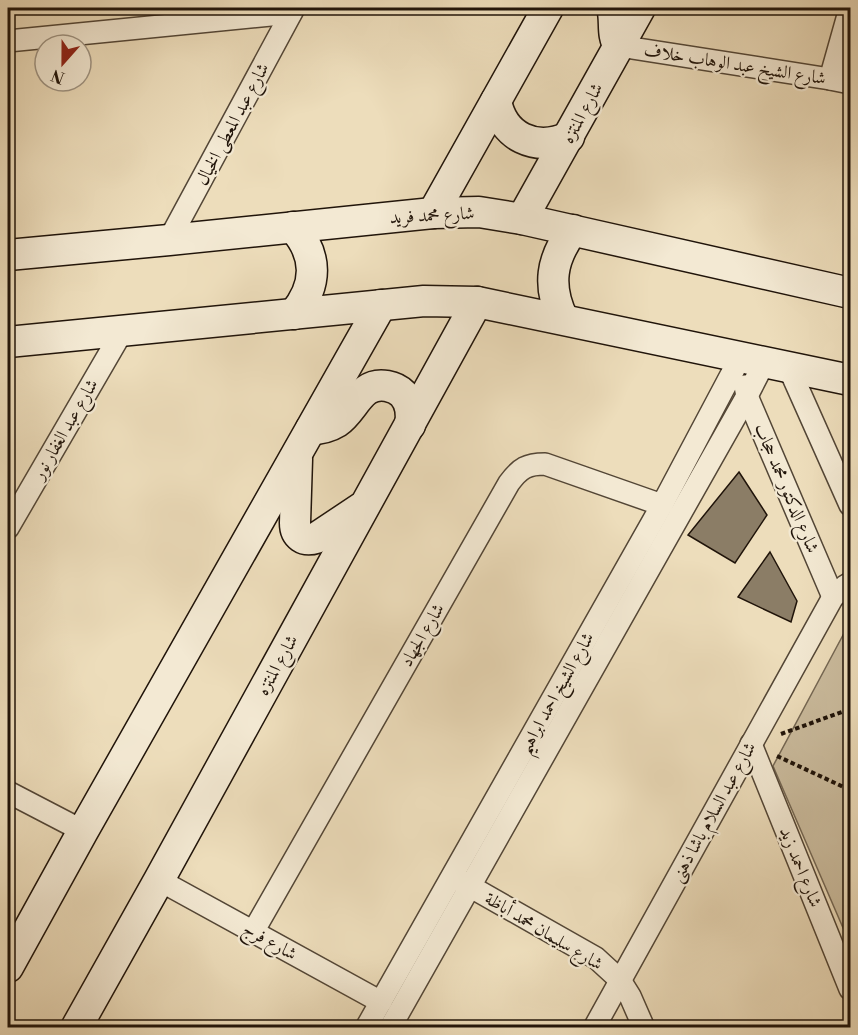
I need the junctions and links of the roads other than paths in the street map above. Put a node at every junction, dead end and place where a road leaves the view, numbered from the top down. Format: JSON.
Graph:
{"nodes":[{"id":1,"x":548,"y":8,"type":"edge"},
{"id":2,"x":571,"y":8,"type":"edge"},
{"id":3,"x":612,"y":8,"type":"edge"},
{"id":4,"x":640,"y":8,"type":"edge"},
{"id":5,"x":850,"y":8,"type":"edge"},
{"id":6,"x":293,"y":10,"type":"edge"},
{"id":7,"x":532,"y":35,"type":"junction"},
{"id":8,"x":8,"y":41,"type":"edge"},
{"id":9,"x":619,"y":46,"type":"junction"},
{"id":10,"x":830,"y":79,"type":"junction"},
{"id":11,"x":850,"y":83,"type":"edge"},
{"id":12,"x":496,"y":101,"type":"junction"},
{"id":13,"x":569,"y":137,"type":"junction"},
{"id":14,"x":433,"y":213,"type":"junction"},
{"id":15,"x":522,"y":219,"type":"junction"},
{"id":16,"x":293,"y":227,"type":"junction"},
{"id":17,"x":573,"y":230,"type":"junction"},
{"id":18,"x":169,"y":240,"type":"junction"},
{"id":19,"x":8,"y":255,"type":"edge"},
{"id":20,"x":850,"y":293,"type":"edge"},
{"id":21,"x":477,"y":302,"type":"junction"},
{"id":22,"x":381,"y":306,"type":"junction"},
{"id":23,"x":294,"y":314,"type":"junction"},
{"id":24,"x":563,"y":319,"type":"junction"},
{"id":25,"x":123,"y":330,"type":"junction"},
{"id":26,"x":8,"y":342,"type":"edge"},
{"id":27,"x":765,"y":361,"type":"junction"},
{"id":28,"x":850,"y":380,"type":"edge"},
{"id":29,"x":747,"y":396,"type":"junction"},
{"id":30,"x":410,"y":425,"type":"junction"},
{"id":31,"x":304,"y":441,"type":"junction"},
{"id":32,"x":366,"y":505,"type":"junction"},
{"id":33,"x":662,"y":505,"type":"junction"},
{"id":34,"x":850,"y":505,"type":"edge"},
{"id":35,"x":8,"y":528,"type":"edge"},
{"id":36,"x":850,"y":583,"type":"edge"},
{"id":37,"x":833,"y":597,"type":"junction"},
{"id":38,"x":751,"y":744,"type":"junction"},
{"id":39,"x":8,"y":792,"type":"edge"},
{"id":40,"x":83,"y":831,"type":"junction"},
{"id":41,"x":159,"y":880,"type":"junction"},
{"id":42,"x":461,"y":881,"type":"junction"},
{"id":43,"x":253,"y":932,"type":"junction"},
{"id":44,"x":8,"y":968,"type":"edge"},
{"id":45,"x":620,"y":981,"type":"junction"},
{"id":46,"x":850,"y":989,"type":"edge"},
{"id":47,"x":381,"y":1002,"type":"junction"},
{"id":48,"x":76,"y":1028,"type":"edge"},
{"id":49,"x":366,"y":1028,"type":"edge"},
{"id":50,"x":390,"y":1028,"type":"edge"},
{"id":51,"x":594,"y":1028,"type":"edge"},
{"id":52,"x":644,"y":1028,"type":"edge"}],
"edges":[{"from":1,"to":7,"type":"street"},
{"from":2,"to":7,"type":"street"},
{"from":3,"to":9,"type":"street"},
{"from":4,"to":9,"type":"street","name":"شارع المنتزه"},
{"from":5,"to":10,"type":"street"},
{"from":6,"to":8,"type":"street"},
{"from":6,"to":18,"type":"street","name":"شارع عبد المعطى الخيال"},
{"from":7,"to":12,"type":"street"},
{"from":9,"to":10,"type":"street","name":"شارع الشيخ عبد الوهاب خلاف"},
{"from":9,"to":13,"type":"street","name":"شارع المنتزه"},
{"from":10,"to":11,"type":"street","name":"شارع الشيخ عبد الوهاب خلاف"},
{"from":12,"to":13,"type":"street"},
{"from":12,"to":14,"type":"street"},
{"from":13,"to":15,"type":"street","name":"شارع المنتزه"},
{"from":14,"to":15,"type":"street","name":"شارع محمد فريد"},
{"from":14,"to":16,"type":"street","name":"شارع محمد فريد"},
{"from":15,"to":17,"type":"street","name":"شارع محمد فريد"},
{"from":16,"to":18,"type":"street","name":"شارع محمد فريد"},
{"from":16,"to":23,"type":"street"},
{"from":17,"to":20,"type":"street","name":"شارع محمد فريد"},
{"from":17,"to":24,"type":"street"},
{"from":18,"to":19,"type":"street","name":"شارع محمد فريد"},
{"from":21,"to":22,"type":"street"},
{"from":21,"to":24,"type":"street"},
{"from":21,"to":30,"type":"street","name":"شارع المنتزه"},
{"from":22,"to":23,"type":"street"},
{"from":22,"to":31,"type":"street"},
{"from":23,"to":25,"type":"street"},
{"from":24,"to":27,"type":"street"},
{"from":25,"to":26,"type":"street"},
{"from":25,"to":35,"type":"street","name":"شارع عبد الغفار نور"},
{"from":27,"to":28,"type":"street"},
{"from":27,"to":29,"type":"street","name":"شارع الدكتور محمد حجاب"},
{"from":27,"to":33,"type":"street","name":"شارع الشيخ احمد ابراهيم"},
{"from":27,"to":34,"type":"street"},
{"from":29,"to":37,"type":"street","name":"شارع الدكتور محمد حجاب"},
{"from":29,"to":42,"type":"street","name":"شارع الشيخ احمد ابراهيم"},
{"from":30,"to":31,"type":"street"},
{"from":30,"to":32,"type":"street","name":"شارع المنتزه"},
{"from":31,"to":32,"type":"street"},
{"from":31,"to":40,"type":"street"},
{"from":32,"to":41,"type":"street","name":"شارع المنتزه"},
{"from":33,"to":42,"type":"street","name":"شارع الشيخ احمد ابراهيم"},
{"from":33,"to":43,"type":"street","name":"شارع الجهاد"},
{"from":36,"to":37,"type":"street"},
{"from":37,"to":38,"type":"street","name":"شارع عبد السلام باشا ذهنى"},
{"from":38,"to":45,"type":"street","name":"شارع عبد السلام باشا ذهنى"},
{"from":38,"to":46,"type":"street","name":"شارع احمد زيد"},
{"from":39,"to":40,"type":"street"},
{"from":40,"to":44,"type":"street"},
{"from":41,"to":43,"type":"street","name":"شارع فرج"},
{"from":41,"to":48,"type":"street","name":"شارع المنتزه"},
{"from":42,"to":45,"type":"street","name":"شارع سليمان محمد أباظة"},
{"from":42,"to":47,"type":"street","name":"شارع الشيخ احمد ابراهيم"},
{"from":42,"to":50,"type":"street","name":"شارع الشيخ احمد ابراهيم"},
{"from":43,"to":47,"type":"street","name":"شارع فرج"},
{"from":45,"to":51,"type":"street","name":"شارع عبد السلام باشا ذهنى"},
{"from":45,"to":52,"type":"street","name":"شارع سليمان محمد أباظة"},
{"from":47,"to":49,"type":"street","name":"شارع الشيخ احمد ابراهيم"}]}
